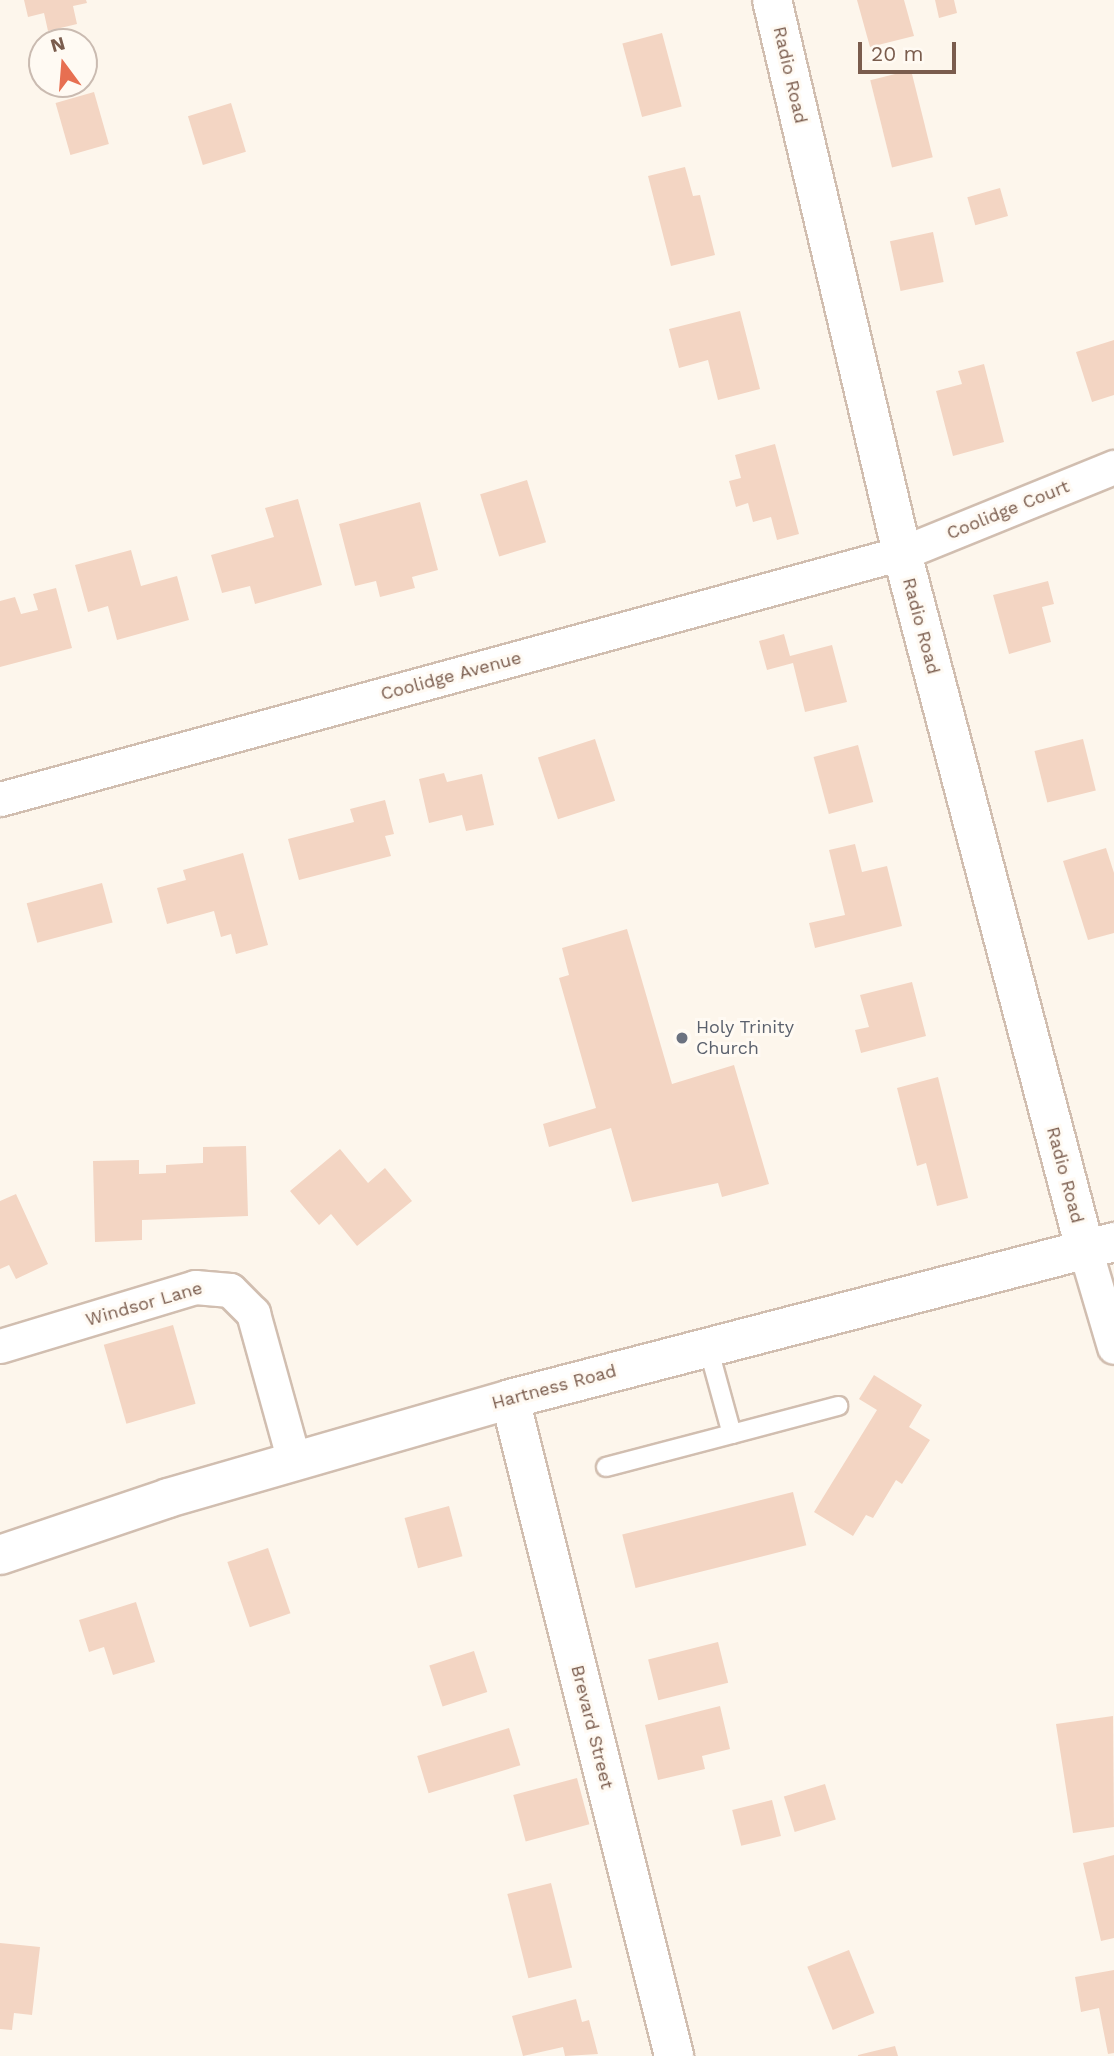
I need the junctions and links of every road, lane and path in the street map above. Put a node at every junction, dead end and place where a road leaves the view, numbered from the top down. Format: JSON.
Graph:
{"nodes":[{"id":1,"x":772,"y":0,"type":"edge"},
{"id":2,"x":1114,"y":467,"type":"edge"},
{"id":3,"x":902,"y":553,"type":"junction"},
{"id":4,"x":0,"y":799,"type":"edge"},
{"id":5,"x":1099,"y":1246,"type":"edge"},
{"id":6,"x":0,"y":1346,"type":"edge"},
{"id":7,"x":708,"y":1347,"type":"junction"},
{"id":8,"x":1114,"y":1347,"type":"edge"},
{"id":9,"x":510,"y":1399,"type":"junction"},
{"id":10,"x":838,"y":1406,"type":"dead end"},
{"id":11,"x":732,"y":1434,"type":"junction"},
{"id":12,"x":293,"y":1461,"type":"junction"},
{"id":13,"x":606,"y":1467,"type":"dead end"},
{"id":14,"x":0,"y":1555,"type":"edge"},
{"id":15,"x":674,"y":2056,"type":"edge"}],
"edges":[{"from":1,"to":3,"type":"street","name":"Radio Road"},
{"from":2,"to":3,"type":"street","name":"Coolidge Court"},
{"from":3,"to":4,"type":"street","name":"Coolidge Avenue"},
{"from":3,"to":5,"type":"street","name":"Radio Road"},
{"from":5,"to":7,"type":"street","name":"Hartness Road"},
{"from":5,"to":8,"type":"street"},
{"from":6,"to":12,"type":"street","name":"Windsor Lane"},
{"from":7,"to":9,"type":"street","name":"Hartness Road"},
{"from":7,"to":11,"type":"lane"},
{"from":9,"to":12,"type":"street","name":"Hartness Road"},
{"from":9,"to":15,"type":"street","name":"Brevard Street"},
{"from":10,"to":11,"type":"lane"},
{"from":11,"to":13,"type":"lane"},
{"from":12,"to":14,"type":"street","name":"Hartness Road"}]}
